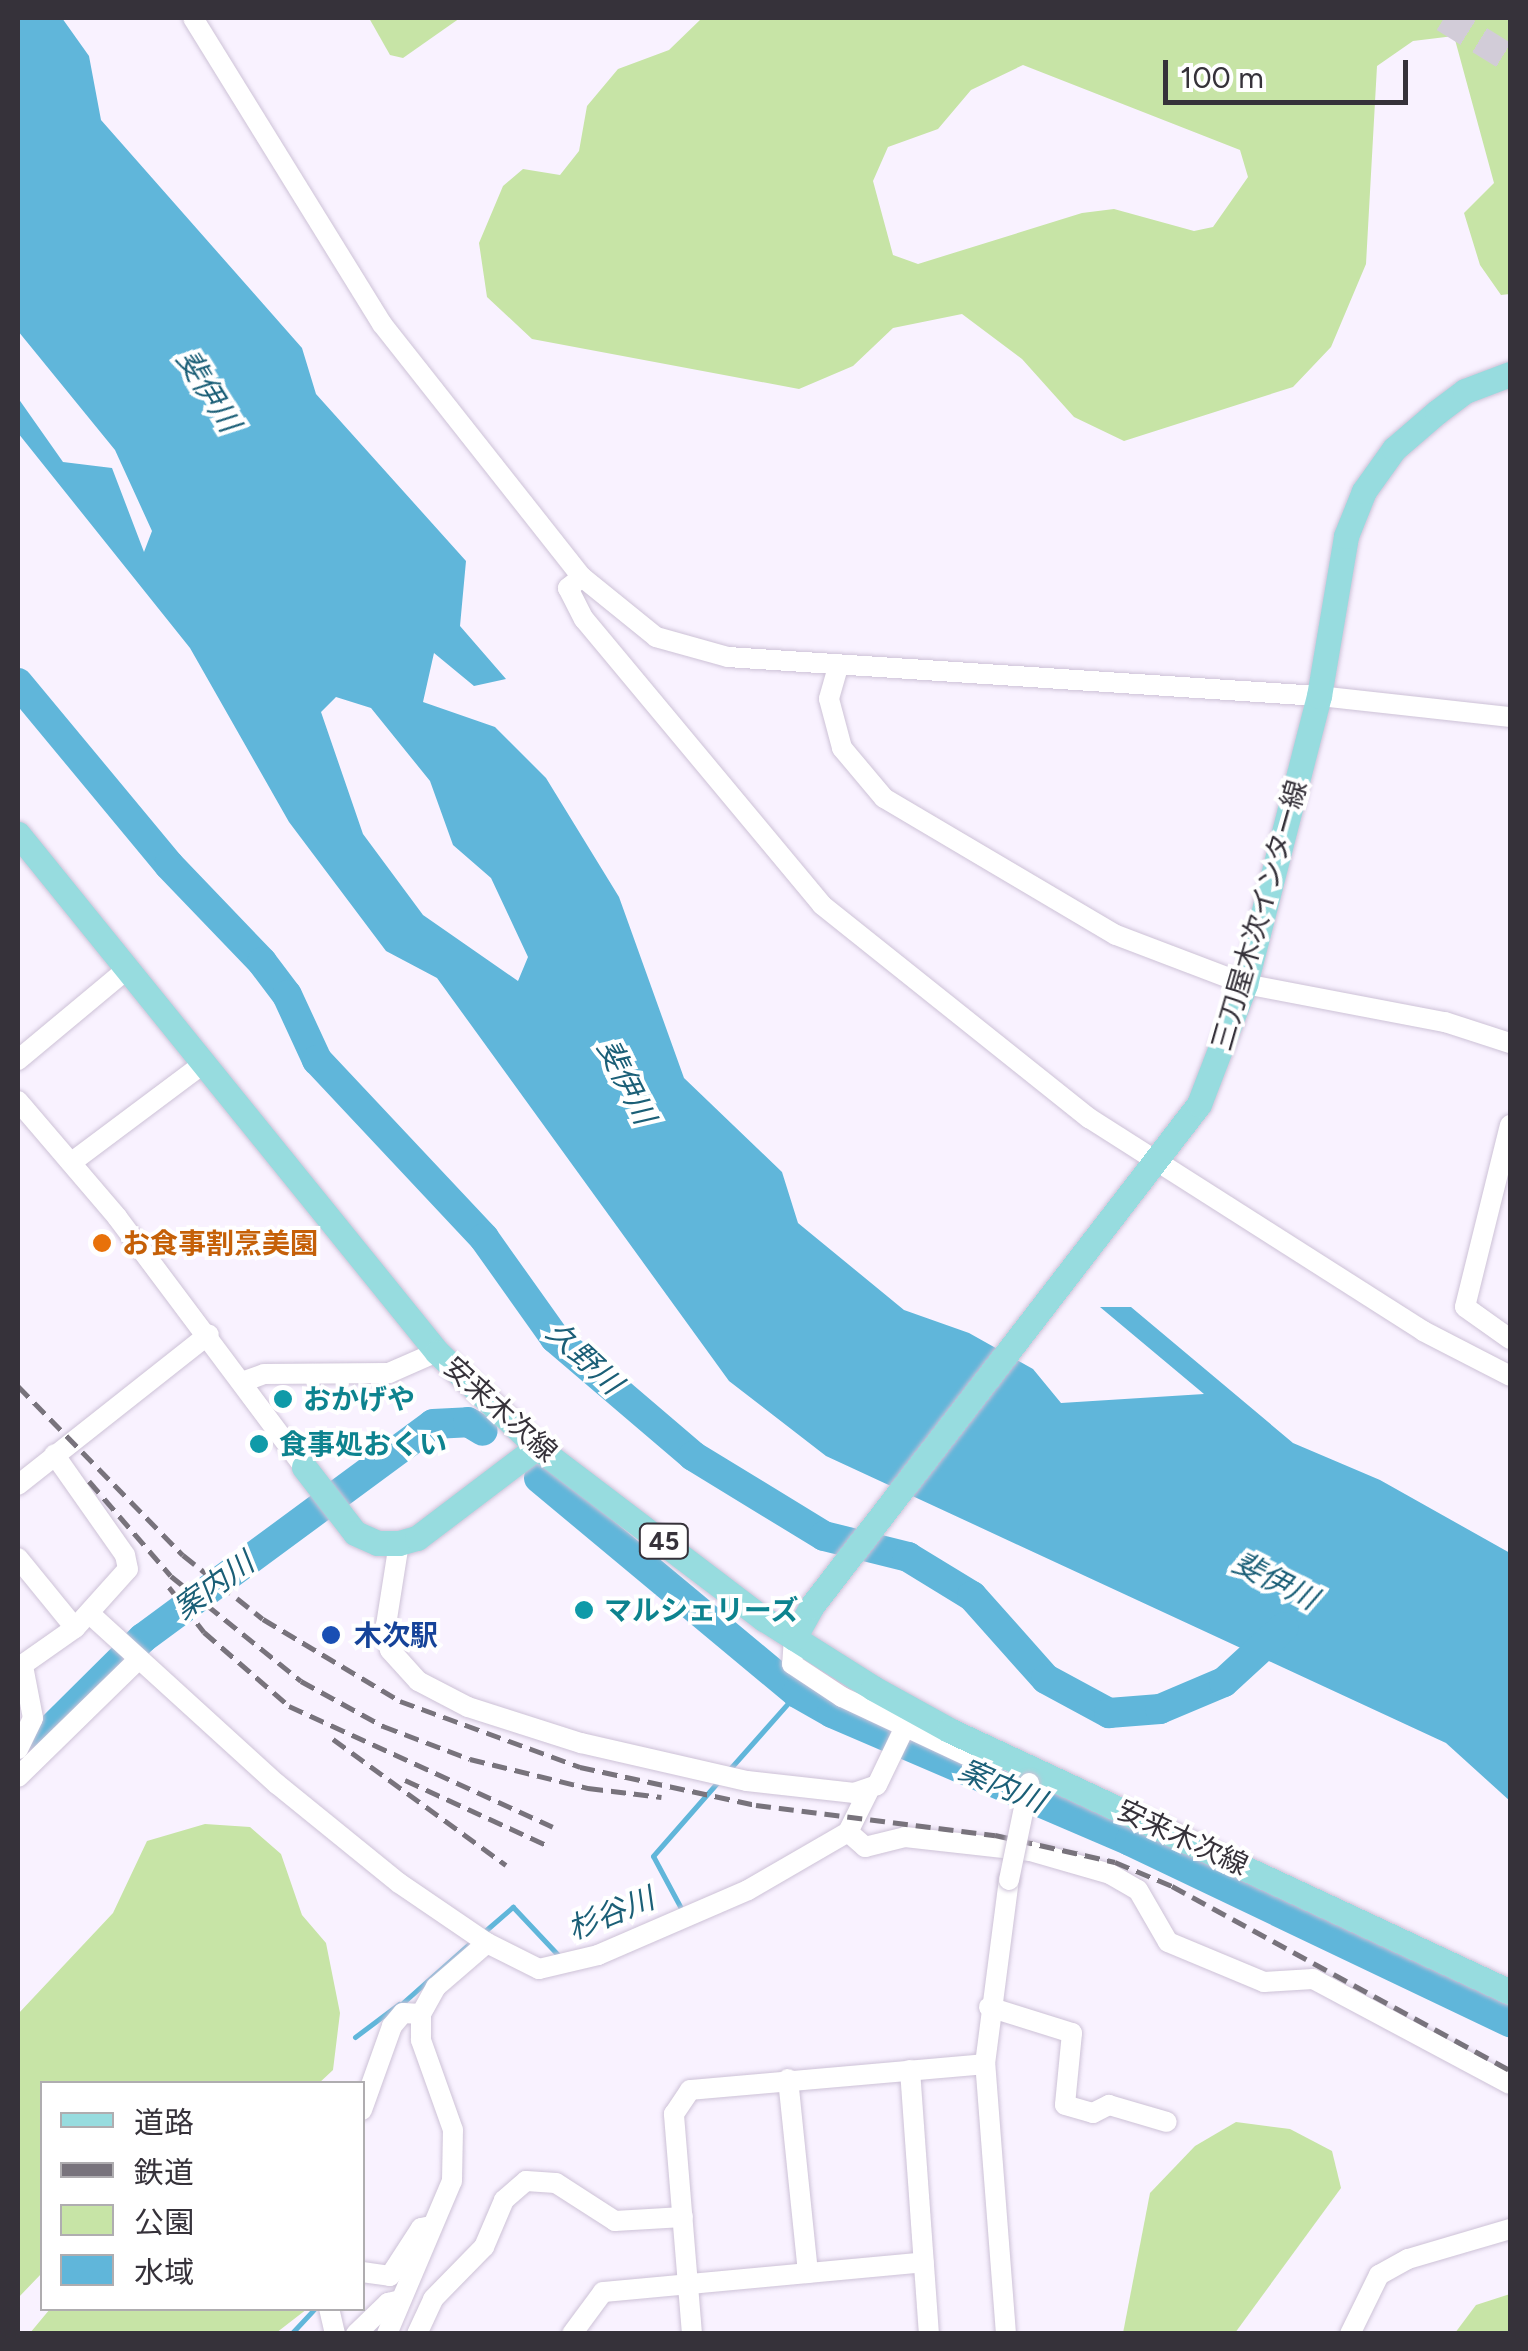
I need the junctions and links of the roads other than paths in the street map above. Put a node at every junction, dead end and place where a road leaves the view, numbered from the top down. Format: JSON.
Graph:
{"nodes":[{"id":1,"x":193,"y":18,"type":"edge"},
{"id":2,"x":1510,"y":374,"type":"edge"},
{"id":3,"x":582,"y":577,"type":"junction"},
{"id":4,"x":838,"y":667,"type":"junction"},
{"id":5,"x":1318,"y":696,"type":"junction"},
{"id":6,"x":1510,"y":717,"type":"edge"},
{"id":7,"x":18,"y":834,"type":"edge"},
{"id":8,"x":126,"y":970,"type":"junction"},
{"id":9,"x":1245,"y":984,"type":"junction"},
{"id":10,"x":1510,"y":1043,"type":"edge"},
{"id":11,"x":18,"y":1060,"type":"edge"},
{"id":12,"x":204,"y":1064,"type":"junction"},
{"id":13,"x":18,"y":1100,"type":"edge"},
{"id":14,"x":1510,"y":1125,"type":"edge"},
{"id":15,"x":72,"y":1162,"type":"junction"},
{"id":16,"x":1155,"y":1167,"type":"junction"},
{"id":17,"x":209,"y":1334,"type":"junction"},
{"id":18,"x":1510,"y":1339,"type":"edge"},
{"id":19,"x":438,"y":1352,"type":"junction"},
{"id":20,"x":1510,"y":1376,"type":"edge"},
{"id":21,"x":244,"y":1381,"type":"junction"},
{"id":22,"x":537,"y":1447,"type":"junction"},
{"id":23,"x":54,"y":1454,"type":"junction"},
{"id":24,"x":304,"y":1467,"type":"joint"},
{"id":25,"x":18,"y":1485,"type":"edge"},
{"id":26,"x":399,"y":1542,"type":"junction"},
{"id":27,"x":18,"y":1558,"type":"edge"},
{"id":28,"x":82,"y":1621,"type":"junction"},
{"id":29,"x":794,"y":1638,"type":"junction"},
{"id":30,"x":133,"y":1654,"type":"junction"},
{"id":31,"x":20,"y":1667,"type":"edge"},
{"id":32,"x":900,"y":1739,"type":"junction"},
{"id":33,"x":25,"y":1753,"type":"edge"},
{"id":34,"x":1001,"y":1754,"type":"junction"},
{"id":35,"x":1030,"y":1776,"type":"junction"},
{"id":36,"x":18,"y":1777,"type":"edge"},
{"id":37,"x":868,"y":1792,"type":"junction"},
{"id":38,"x":848,"y":1832,"type":"junction"},
{"id":39,"x":487,"y":1943,"type":"junction"},
{"id":40,"x":1509,"y":1993,"type":"edge"},
{"id":41,"x":989,"y":2007,"type":"junction"},
{"id":42,"x":421,"y":2014,"type":"junction"},
{"id":43,"x":985,"y":2064,"type":"junction"},
{"id":44,"x":910,"y":2070,"type":"junction"},
{"id":45,"x":788,"y":2079,"type":"junction"},
{"id":46,"x":1510,"y":2084,"type":"edge"},
{"id":47,"x":365,"y":2102,"type":"edge"},
{"id":48,"x":1168,"y":2122,"type":"dead end"},
{"id":49,"x":683,"y":2217,"type":"junction"},
{"id":50,"x":433,"y":2227,"type":"junction"},
{"id":51,"x":1510,"y":2229,"type":"edge"},
{"id":52,"x":924,"y":2262,"type":"junction"},
{"id":53,"x":365,"y":2272,"type":"edge"},
{"id":54,"x":808,"y":2272,"type":"junction"},
{"id":55,"x":688,"y":2283,"type":"junction"},
{"id":56,"x":401,"y":2300,"type":"junction"},
{"id":57,"x":356,"y":2334,"type":"edge"},
{"id":58,"x":388,"y":2334,"type":"edge"},
{"id":59,"x":416,"y":2334,"type":"edge"},
{"id":60,"x":572,"y":2334,"type":"edge"},
{"id":61,"x":692,"y":2334,"type":"edge"},
{"id":62,"x":930,"y":2334,"type":"edge"},
{"id":63,"x":1006,"y":2334,"type":"edge"},
{"id":64,"x":1350,"y":2334,"type":"edge"}],
"edges":[{"from":1,"to":3,"type":"street"},
{"from":2,"to":5,"type":"main road","name":"三刀屋木次インター線"},
{"from":3,"to":4,"type":"street"},
{"from":3,"to":16,"type":"street"},
{"from":4,"to":5,"type":"street"},
{"from":4,"to":9,"type":"street"},
{"from":5,"to":6,"type":"street"},
{"from":5,"to":9,"type":"main road","name":"三刀屋木次インター線"},
{"from":7,"to":8,"type":"main road","name":"安来木次線","number":"45"},
{"from":8,"to":11,"type":"street"},
{"from":8,"to":12,"type":"main road","name":"安来木次線","number":"45"},
{"from":9,"to":10,"type":"street"},
{"from":9,"to":16,"type":"main road","name":"三刀屋木次インター線"},
{"from":12,"to":15,"type":"street"},
{"from":12,"to":19,"type":"main road","name":"安来木次線","number":"45"},
{"from":13,"to":15,"type":"street"},
{"from":14,"to":18,"type":"street"},
{"from":15,"to":17,"type":"street"},
{"from":16,"to":20,"type":"street"},
{"from":16,"to":29,"type":"main road","name":"三刀屋木次インター線"},
{"from":17,"to":21,"type":"street"},
{"from":17,"to":23,"type":"street"},
{"from":19,"to":21,"type":"street"},
{"from":19,"to":22,"type":"main road","name":"安来木次線","number":"45"},
{"from":21,"to":24,"type":"street"},
{"from":22,"to":26,"type":"main road"},
{"from":22,"to":29,"type":"main road","name":"安来木次線","number":"45"},
{"from":23,"to":25,"type":"street"},
{"from":23,"to":28,"type":"street"},
{"from":24,"to":26,"type":"main road"},
{"from":26,"to":37,"type":"street"},
{"from":27,"to":28,"type":"street"},
{"from":28,"to":30,"type":"street"},
{"from":28,"to":31,"type":"street"},
{"from":29,"to":32,"type":"street"},
{"from":29,"to":34,"type":"main road","name":"安来木次線","number":"45"},
{"from":30,"to":33,"type":"street"},
{"from":30,"to":39,"type":"street"},
{"from":31,"to":33,"type":"street"},
{"from":32,"to":34,"type":"street"},
{"from":32,"to":37,"type":"street"},
{"from":33,"to":36,"type":"street"},
{"from":34,"to":35,"type":"main road","name":"安来木次線","number":"45"},
{"from":35,"to":40,"type":"main road","name":"安来木次線","number":"45"},
{"from":35,"to":41,"type":"street","bridge":true},
{"from":37,"to":38,"type":"street"},
{"from":38,"to":39,"type":"street"},
{"from":38,"to":46,"type":"street"},
{"from":39,"to":42,"type":"street"},
{"from":41,"to":43,"type":"street"},
{"from":41,"to":48,"type":"street"},
{"from":42,"to":47,"type":"street"},
{"from":42,"to":50,"type":"street"},
{"from":43,"to":44,"type":"street"},
{"from":43,"to":63,"type":"street"},
{"from":44,"to":45,"type":"street"},
{"from":44,"to":52,"type":"street"},
{"from":45,"to":49,"type":"street"},
{"from":45,"to":54,"type":"street"},
{"from":49,"to":55,"type":"street"},
{"from":49,"to":59,"type":"street"},
{"from":50,"to":53,"type":"street"},
{"from":50,"to":56,"type":"street"},
{"from":51,"to":64,"type":"street"},
{"from":52,"to":54,"type":"street"},
{"from":52,"to":62,"type":"street"},
{"from":54,"to":55,"type":"street"},
{"from":55,"to":60,"type":"street"},
{"from":55,"to":61,"type":"street"},
{"from":56,"to":57,"type":"street"},
{"from":56,"to":58,"type":"street"}]}
